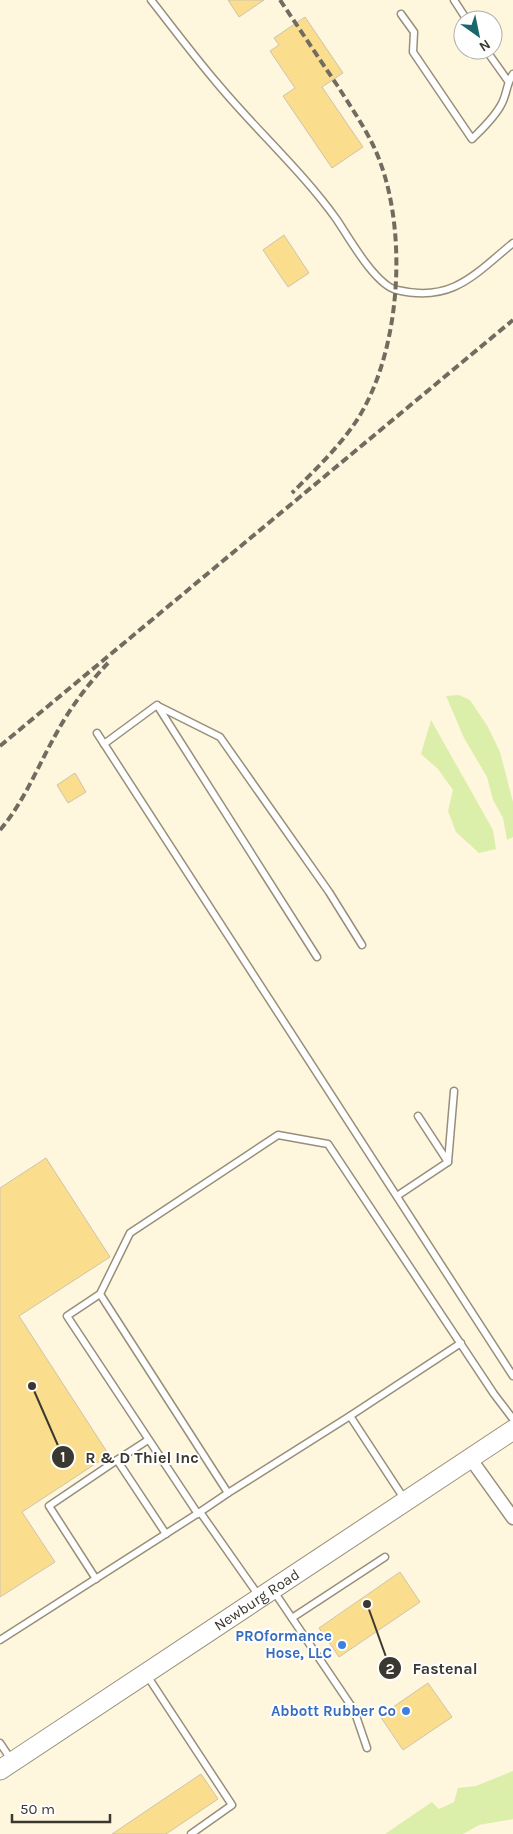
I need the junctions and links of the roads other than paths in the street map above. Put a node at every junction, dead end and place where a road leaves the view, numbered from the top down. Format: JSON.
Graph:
{"nodes":[{"id":1,"x":151,"y":0,"type":"edge"},
{"id":2,"x":401,"y":14,"type":"dead end"},
{"id":3,"x":493,"y":60,"type":"edge"},
{"id":4,"x":513,"y":74,"type":"edge"},
{"id":5,"x":508,"y":81,"type":"junction"},
{"id":6,"x":513,"y":243,"type":"edge"},
{"id":7,"x":157,"y":705,"type":"junction"},
{"id":8,"x":97,"y":733,"type":"dead end"},
{"id":9,"x":104,"y":744,"type":"junction"},
{"id":10,"x":362,"y":945,"type":"dead end"},
{"id":11,"x":317,"y":957,"type":"dead end"},
{"id":12,"x":454,"y":1091,"type":"dead end"},
{"id":13,"x":418,"y":1116,"type":"dead end"},
{"id":14,"x":448,"y":1162,"type":"junction"},
{"id":15,"x":397,"y":1196,"type":"junction"},
{"id":16,"x":100,"y":1294,"type":"junction"},
{"id":17,"x":461,"y":1343,"type":"junction"},
{"id":18,"x":513,"y":1376,"type":"edge"},
{"id":19,"x":350,"y":1416,"type":"junction"},
{"id":20,"x":513,"y":1419,"type":"edge"},
{"id":21,"x":513,"y":1430,"type":"edge"},
{"id":22,"x":148,"y":1440,"type":"junction"},
{"id":23,"x":470,"y":1458,"type":"junction"},
{"id":24,"x":117,"y":1460,"type":"junction"},
{"id":25,"x":228,"y":1493,"type":"junction"},
{"id":26,"x":406,"y":1501,"type":"junction"},
{"id":27,"x":199,"y":1513,"type":"junction"},
{"id":28,"x":513,"y":1518,"type":"edge"},
{"id":29,"x":166,"y":1534,"type":"junction"},
{"id":30,"x":385,"y":1557,"type":"dead end"},
{"id":31,"x":96,"y":1579,"type":"junction"},
{"id":32,"x":266,"y":1593,"type":"junction"},
{"id":33,"x":292,"y":1618,"type":"junction"},
{"id":34,"x":0,"y":1640,"type":"edge"},
{"id":35,"x":146,"y":1673,"type":"junction"},
{"id":36,"x":0,"y":1743,"type":"edge"},
{"id":37,"x":366,"y":1748,"type":"dead end"},
{"id":38,"x":6,"y":1766,"type":"edge"},
{"id":39,"x":191,"y":1834,"type":"edge"}],
"edges":[{"from":1,"to":6,"type":"lane"},
{"from":2,"to":5,"type":"lane"},
{"from":3,"to":5,"type":"lane"},
{"from":4,"to":5,"type":"lane"},
{"from":7,"to":9,"type":"lane"},
{"from":7,"to":10,"type":"lane"},
{"from":7,"to":11,"type":"lane"},
{"from":8,"to":9,"type":"lane"},
{"from":9,"to":15,"type":"lane"},
{"from":12,"to":14,"type":"lane"},
{"from":13,"to":14,"type":"lane"},
{"from":14,"to":15,"type":"lane"},
{"from":15,"to":18,"type":"lane"},
{"from":16,"to":17,"type":"lane"},
{"from":16,"to":22,"type":"lane"},
{"from":16,"to":25,"type":"lane"},
{"from":17,"to":19,"type":"lane"},
{"from":17,"to":20,"type":"lane"},
{"from":19,"to":25,"type":"lane"},
{"from":19,"to":26,"type":"lane"},
{"from":21,"to":23,"type":"main road","name":"Newburg Road"},
{"from":22,"to":24,"type":"lane"},
{"from":22,"to":27,"type":"lane"},
{"from":23,"to":26,"type":"main road","name":"Newburg Road"},
{"from":23,"to":28,"type":"street"},
{"from":24,"to":29,"type":"lane"},
{"from":24,"to":31,"type":"lane"},
{"from":25,"to":27,"type":"lane"},
{"from":26,"to":32,"type":"main road","name":"Newburg Road"},
{"from":27,"to":29,"type":"lane"},
{"from":27,"to":32,"type":"lane"},
{"from":29,"to":31,"type":"lane"},
{"from":30,"to":33,"type":"lane"},
{"from":31,"to":34,"type":"lane"},
{"from":32,"to":33,"type":"lane"},
{"from":32,"to":35,"type":"main road","name":"Newburg Road"},
{"from":33,"to":37,"type":"lane"},
{"from":35,"to":38,"type":"main road","name":"Newburg Road"},
{"from":35,"to":39,"type":"lane"},
{"from":36,"to":38,"type":"lane"}]}
